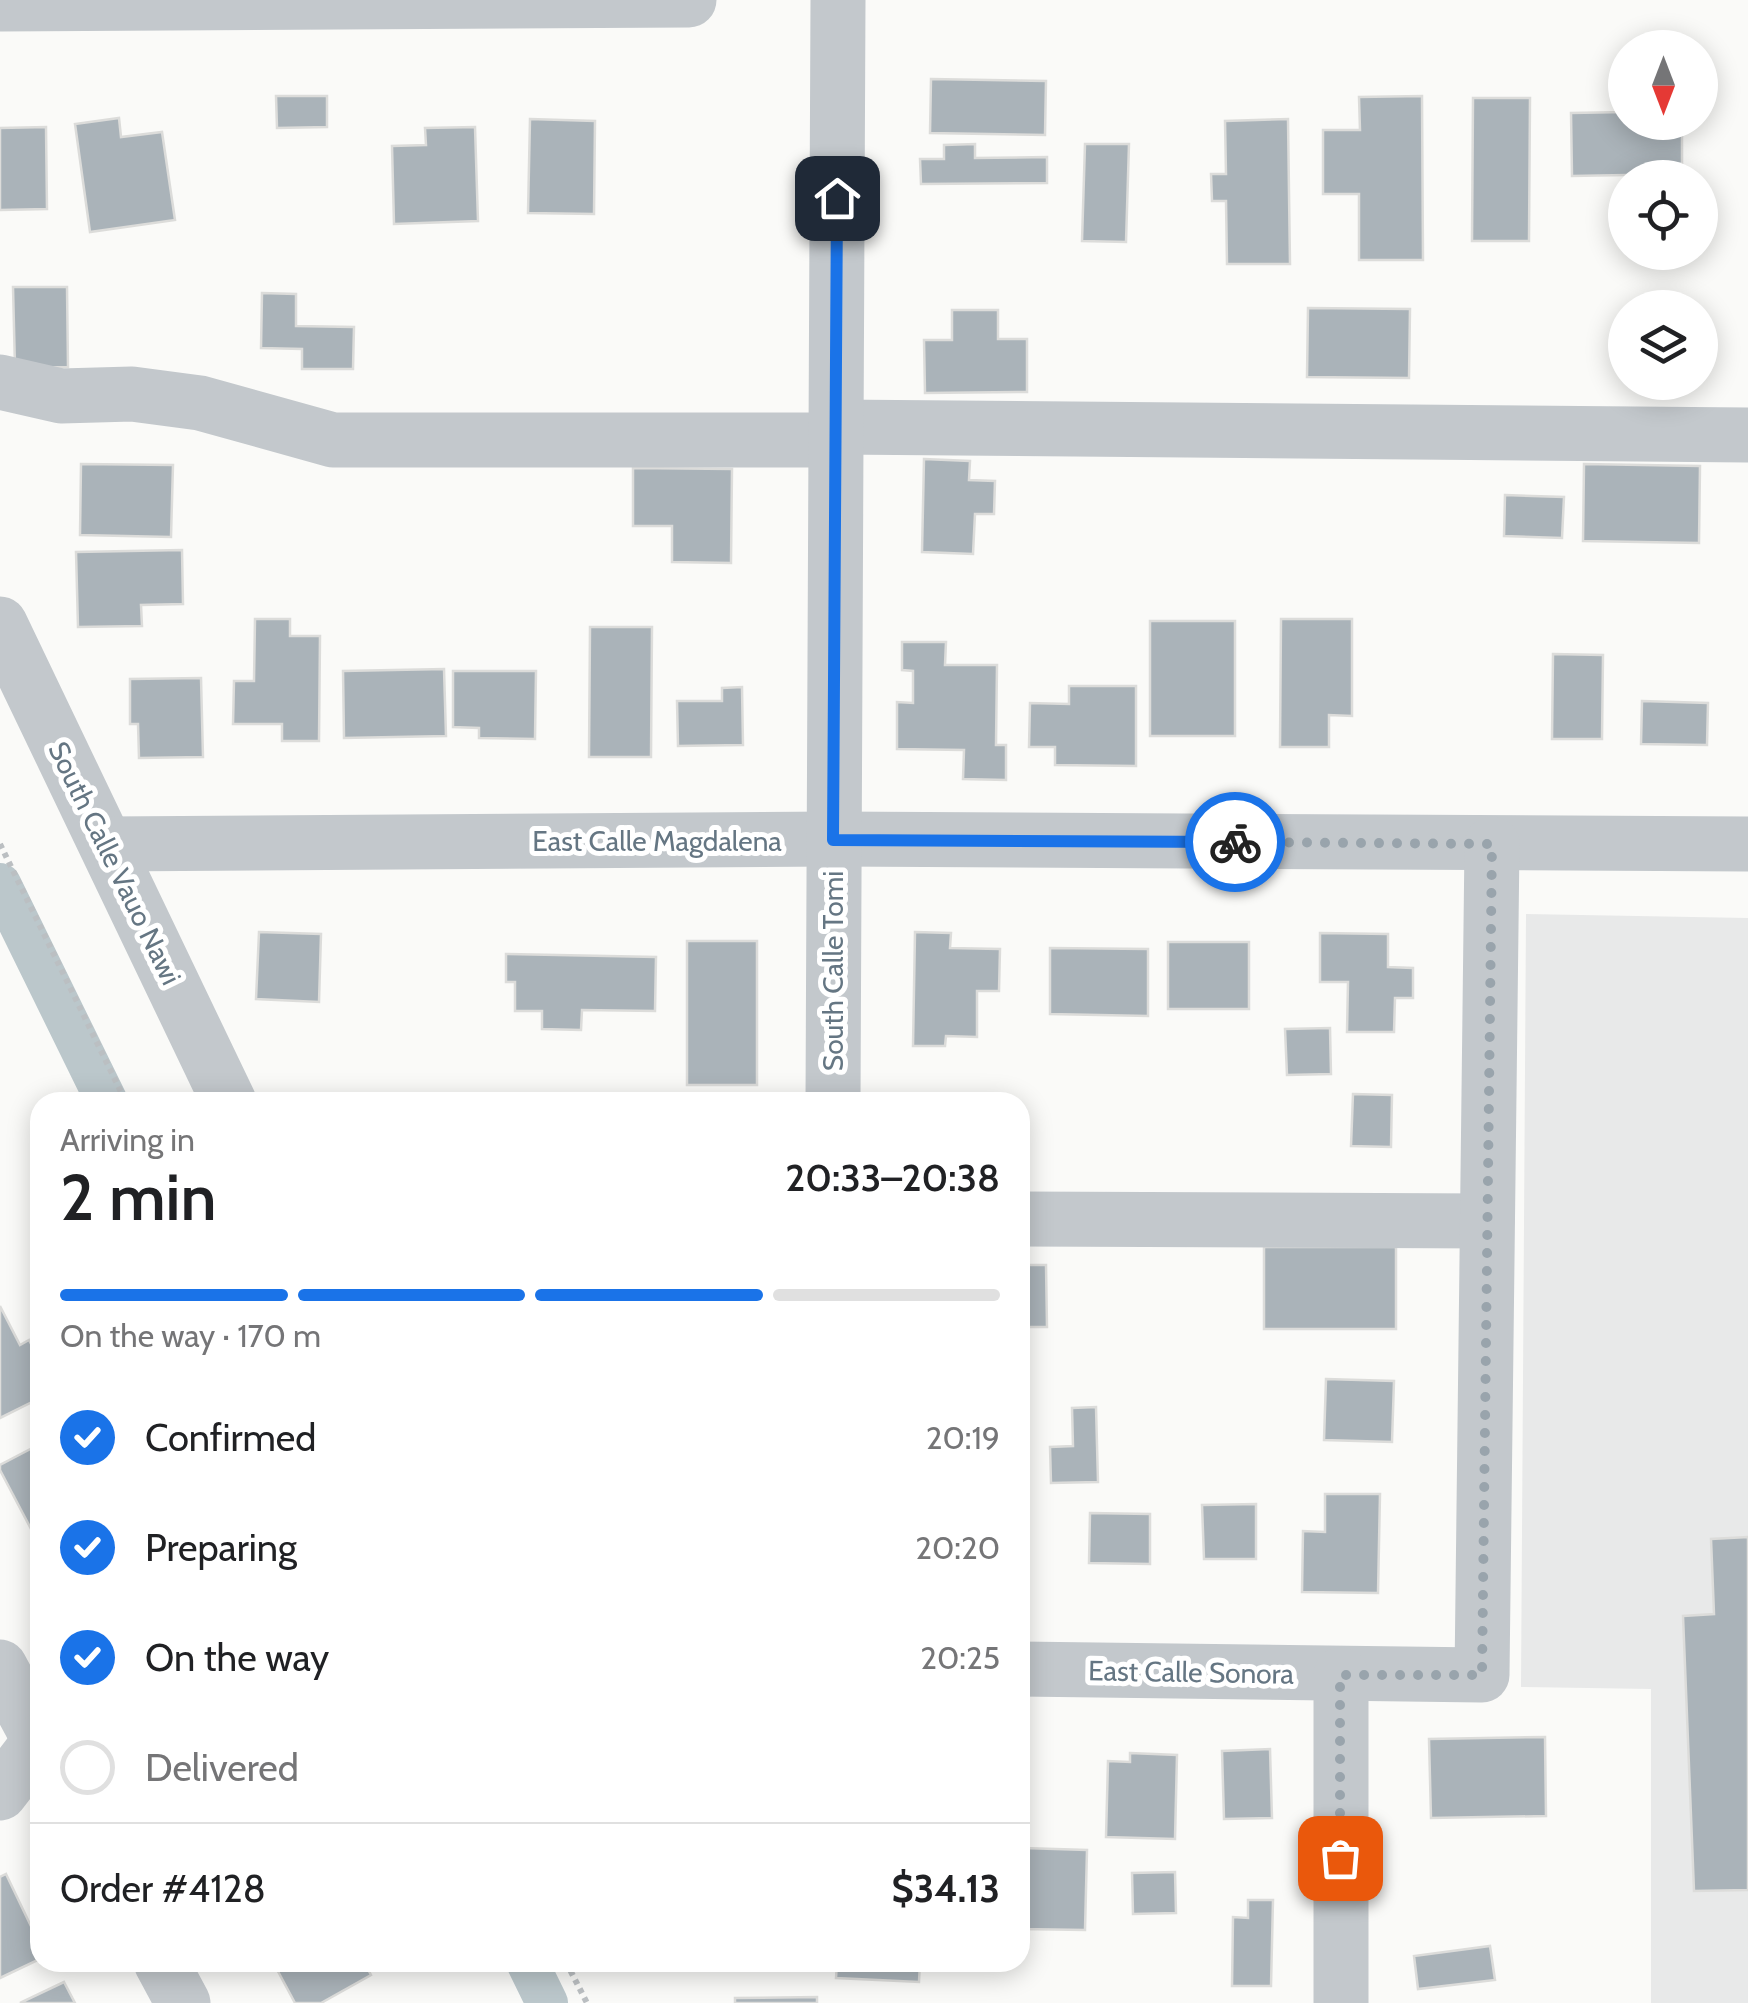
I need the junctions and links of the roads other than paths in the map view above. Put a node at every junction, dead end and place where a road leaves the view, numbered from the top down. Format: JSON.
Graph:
{"nodes":[{"id":1,"x":689,"y":0,"type":"edge"},
{"id":2,"x":838,"y":0,"type":"edge"},
{"id":3,"x":0,"y":4,"type":"edge"},
{"id":4,"x":0,"y":382,"type":"edge"},
{"id":5,"x":836,"y":433,"type":"junction"},
{"id":6,"x":1748,"y":435,"type":"edge"},
{"id":7,"x":0,"y":624,"type":"edge"},
{"id":8,"x":833,"y":840,"type":"junction"},
{"id":9,"x":106,"y":844,"type":"junction"},
{"id":10,"x":1492,"y":844,"type":"junction"},
{"id":11,"x":1748,"y":844,"type":"edge"},
{"id":12,"x":224,"y":1092,"type":"edge"},
{"id":13,"x":833,"y":1092,"type":"edge"},
{"id":14,"x":1030,"y":1219,"type":"edge"},
{"id":15,"x":1487,"y":1222,"type":"junction"},
{"id":16,"x":0,"y":1668,"type":"edge"},
{"id":17,"x":1030,"y":1669,"type":"edge"},
{"id":18,"x":1340,"y":1675,"type":"junction"},
{"id":19,"x":30,"y":1723,"type":"edge"},
{"id":20,"x":30,"y":1754,"type":"edge"},
{"id":21,"x":0,"y":1793,"type":"edge"},
{"id":22,"x":166,"y":1972,"type":"edge"},
{"id":23,"x":183,"y":2003,"type":"edge"},
{"id":24,"x":1340,"y":2003,"type":"edge"}],
"edges":[{"from":1,"to":3,"type":"street"},
{"from":2,"to":5,"type":"street","name":"South Calle Tomi"},
{"from":4,"to":5,"type":"street"},
{"from":5,"to":6,"type":"street"},
{"from":5,"to":8,"type":"street","name":"South Calle Tomi"},
{"from":7,"to":9,"type":"street","name":"South Calle Vauo Nawi"},
{"from":8,"to":9,"type":"street","name":"East Calle Magdalena"},
{"from":8,"to":10,"type":"street","name":"East Calle Magdalena"},
{"from":8,"to":13,"type":"street","name":"South Calle Tomi"},
{"from":9,"to":12,"type":"street","name":"South Calle Vauo Nawi"},
{"from":10,"to":11,"type":"street","name":"East Calle Magdalena"},
{"from":10,"to":15,"type":"street"},
{"from":14,"to":15,"type":"street"},
{"from":15,"to":18,"type":"street","name":"East Calle Sonora"},
{"from":16,"to":19,"type":"street"},
{"from":17,"to":18,"type":"street","name":"East Calle Sonora"},
{"from":18,"to":24,"type":"street"},
{"from":20,"to":21,"type":"street"},
{"from":22,"to":23,"type":"street"}]}
